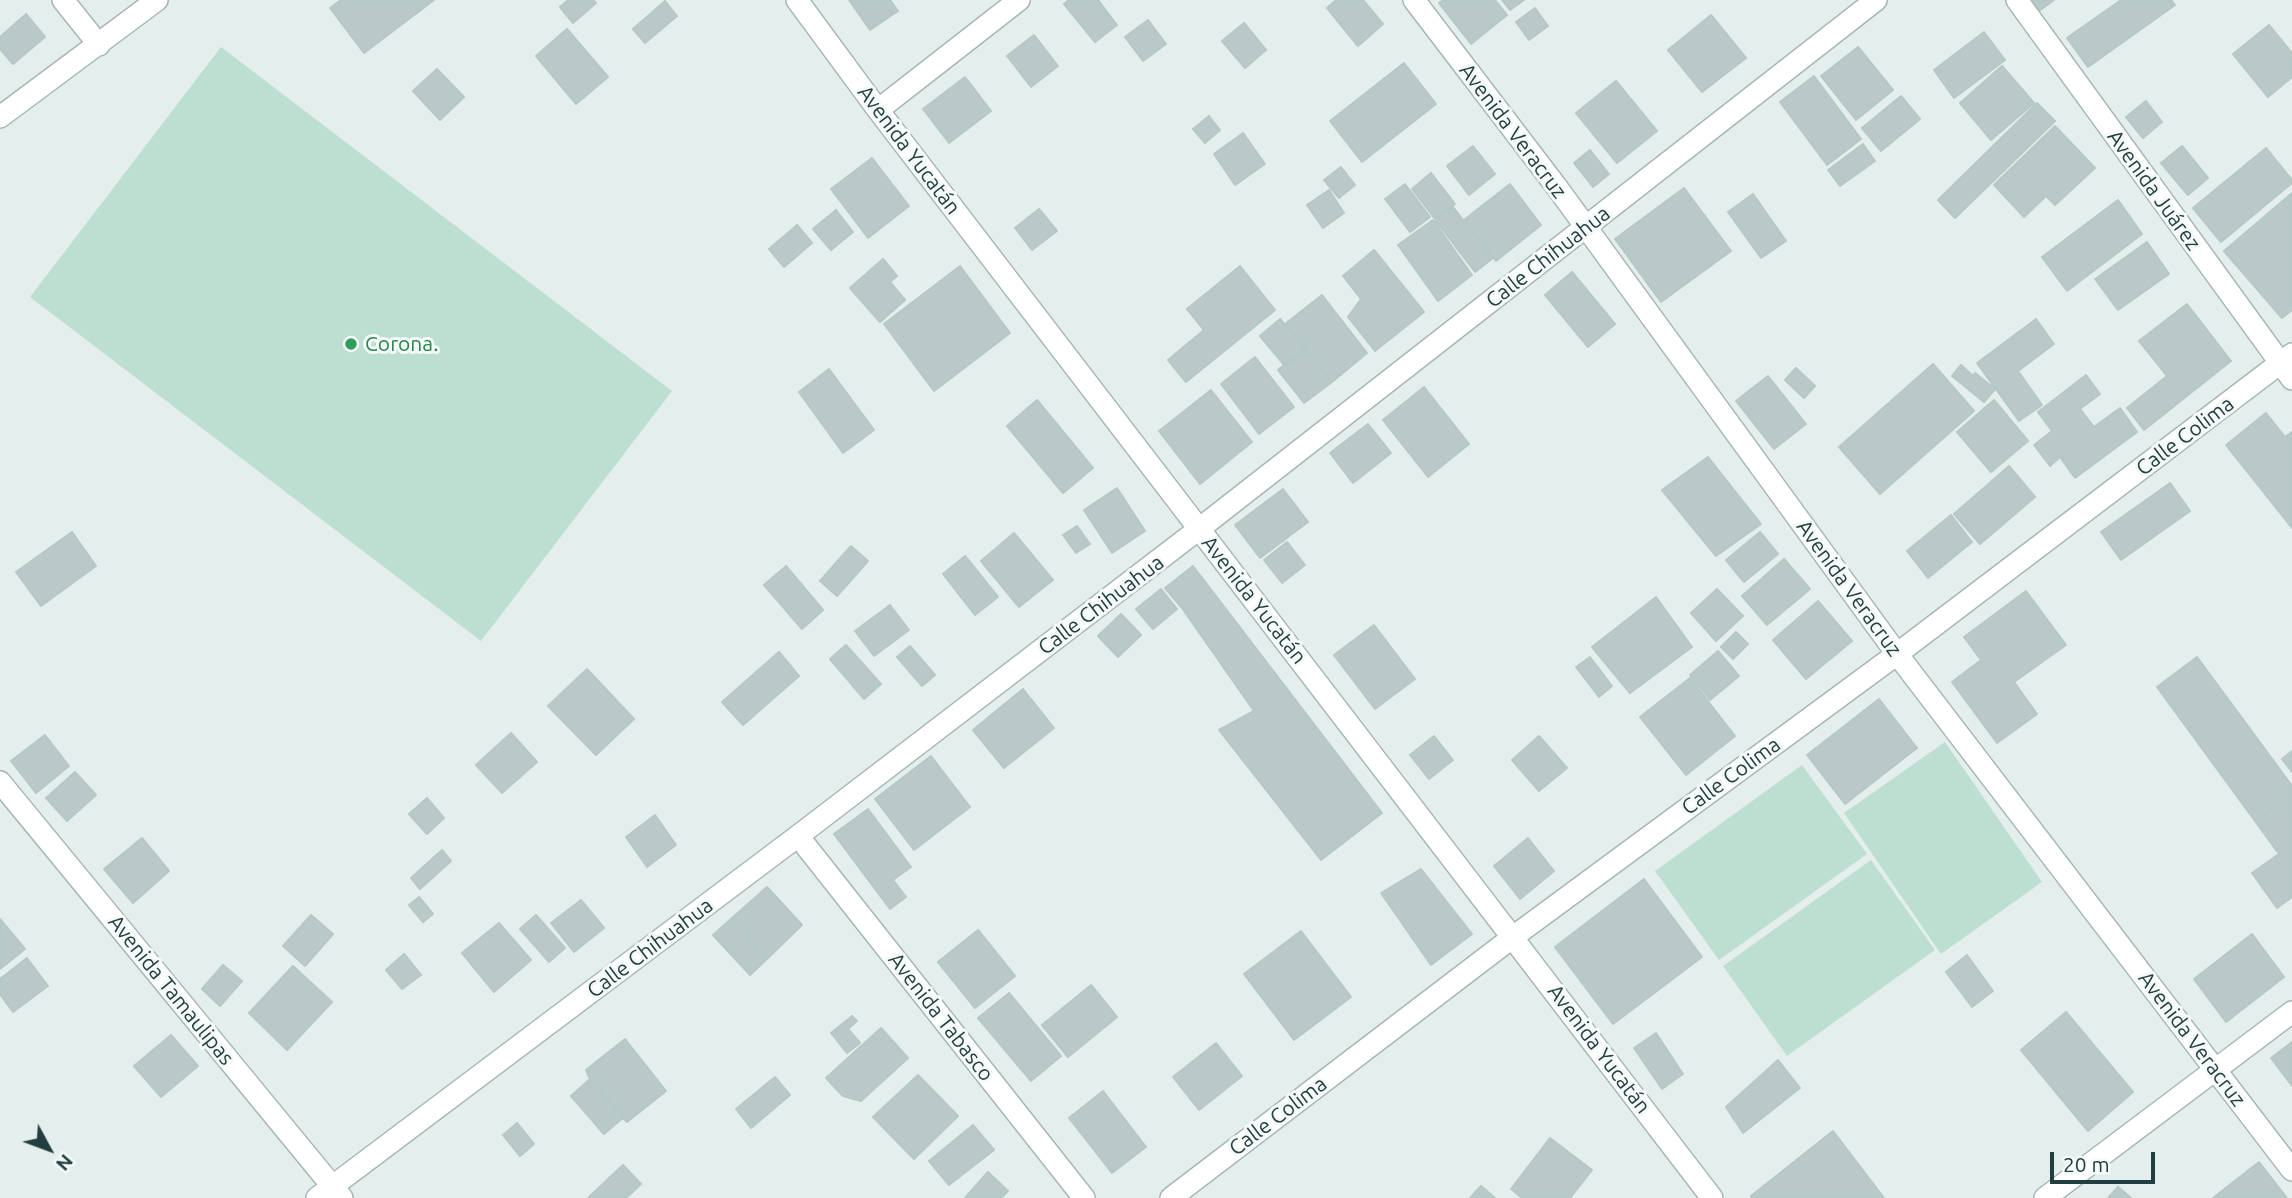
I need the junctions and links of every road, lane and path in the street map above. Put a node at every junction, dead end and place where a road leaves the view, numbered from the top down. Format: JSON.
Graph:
{"nodes":[{"id":1,"x":63,"y":0,"type":"edge"},
{"id":2,"x":158,"y":0,"type":"edge"},
{"id":3,"x":797,"y":0,"type":"edge"},
{"id":4,"x":1019,"y":0,"type":"edge"},
{"id":5,"x":1414,"y":0,"type":"edge"},
{"id":6,"x":1876,"y":0,"type":"edge"},
{"id":7,"x":2017,"y":0,"type":"edge"},
{"id":8,"x":99,"y":45,"type":"junction"},
{"id":9,"x":878,"y":110,"type":"junction"},
{"id":10,"x":0,"y":117,"type":"edge"},
{"id":11,"x":1586,"y":227,"type":"junction"},
{"id":12,"x":2288,"y":365,"type":"edge"},
{"id":13,"x":1199,"y":529,"type":"junction"},
{"id":14,"x":1897,"y":654,"type":"junction"},
{"id":15,"x":0,"y":782,"type":"edge"},
{"id":16,"x":798,"y":836,"type":"junction"},
{"id":17,"x":1513,"y":937,"type":"junction"},
{"id":18,"x":2292,"y":1012,"type":"edge"},
{"id":19,"x":2215,"y":1070,"type":"junction"},
{"id":20,"x":2292,"y":1170,"type":"edge"},
{"id":21,"x":330,"y":1194,"type":"edge"},
{"id":22,"x":1084,"y":1198,"type":"edge"},
{"id":23,"x":1171,"y":1198,"type":"edge"},
{"id":24,"x":1712,"y":1198,"type":"edge"},
{"id":25,"x":2045,"y":1198,"type":"edge"}],
"edges":[{"from":1,"to":8,"type":"street"},
{"from":2,"to":8,"type":"street"},
{"from":3,"to":9,"type":"street","name":"Avenida Yucatán"},
{"from":4,"to":9,"type":"street"},
{"from":5,"to":11,"type":"street","name":"Avenida Veracruz"},
{"from":6,"to":11,"type":"street","name":"Calle Chihuahua"},
{"from":7,"to":12,"type":"street","name":"Avenida Juárez"},
{"from":8,"to":10,"type":"street"},
{"from":9,"to":13,"type":"street","name":"Avenida Yucatán"},
{"from":11,"to":13,"type":"street","name":"Calle Chihuahua"},
{"from":11,"to":14,"type":"street","name":"Avenida Veracruz"},
{"from":12,"to":14,"type":"street","name":"Calle Colima"},
{"from":13,"to":16,"type":"street","name":"Calle Chihuahua"},
{"from":13,"to":17,"type":"street","name":"Avenida Yucatán"},
{"from":14,"to":17,"type":"street","name":"Calle Colima"},
{"from":14,"to":19,"type":"street","name":"Avenida Veracruz"},
{"from":15,"to":21,"type":"street","name":"Avenida Tamaulipas"},
{"from":16,"to":21,"type":"street","name":"Calle Chihuahua"},
{"from":16,"to":22,"type":"street","name":"Avenida Tabasco"},
{"from":17,"to":23,"type":"street","name":"Calle Colima"},
{"from":17,"to":24,"type":"street","name":"Avenida Yucatán"},
{"from":18,"to":19,"type":"street"},
{"from":19,"to":20,"type":"street","name":"Avenida Veracruz"},
{"from":19,"to":25,"type":"street"}]}
